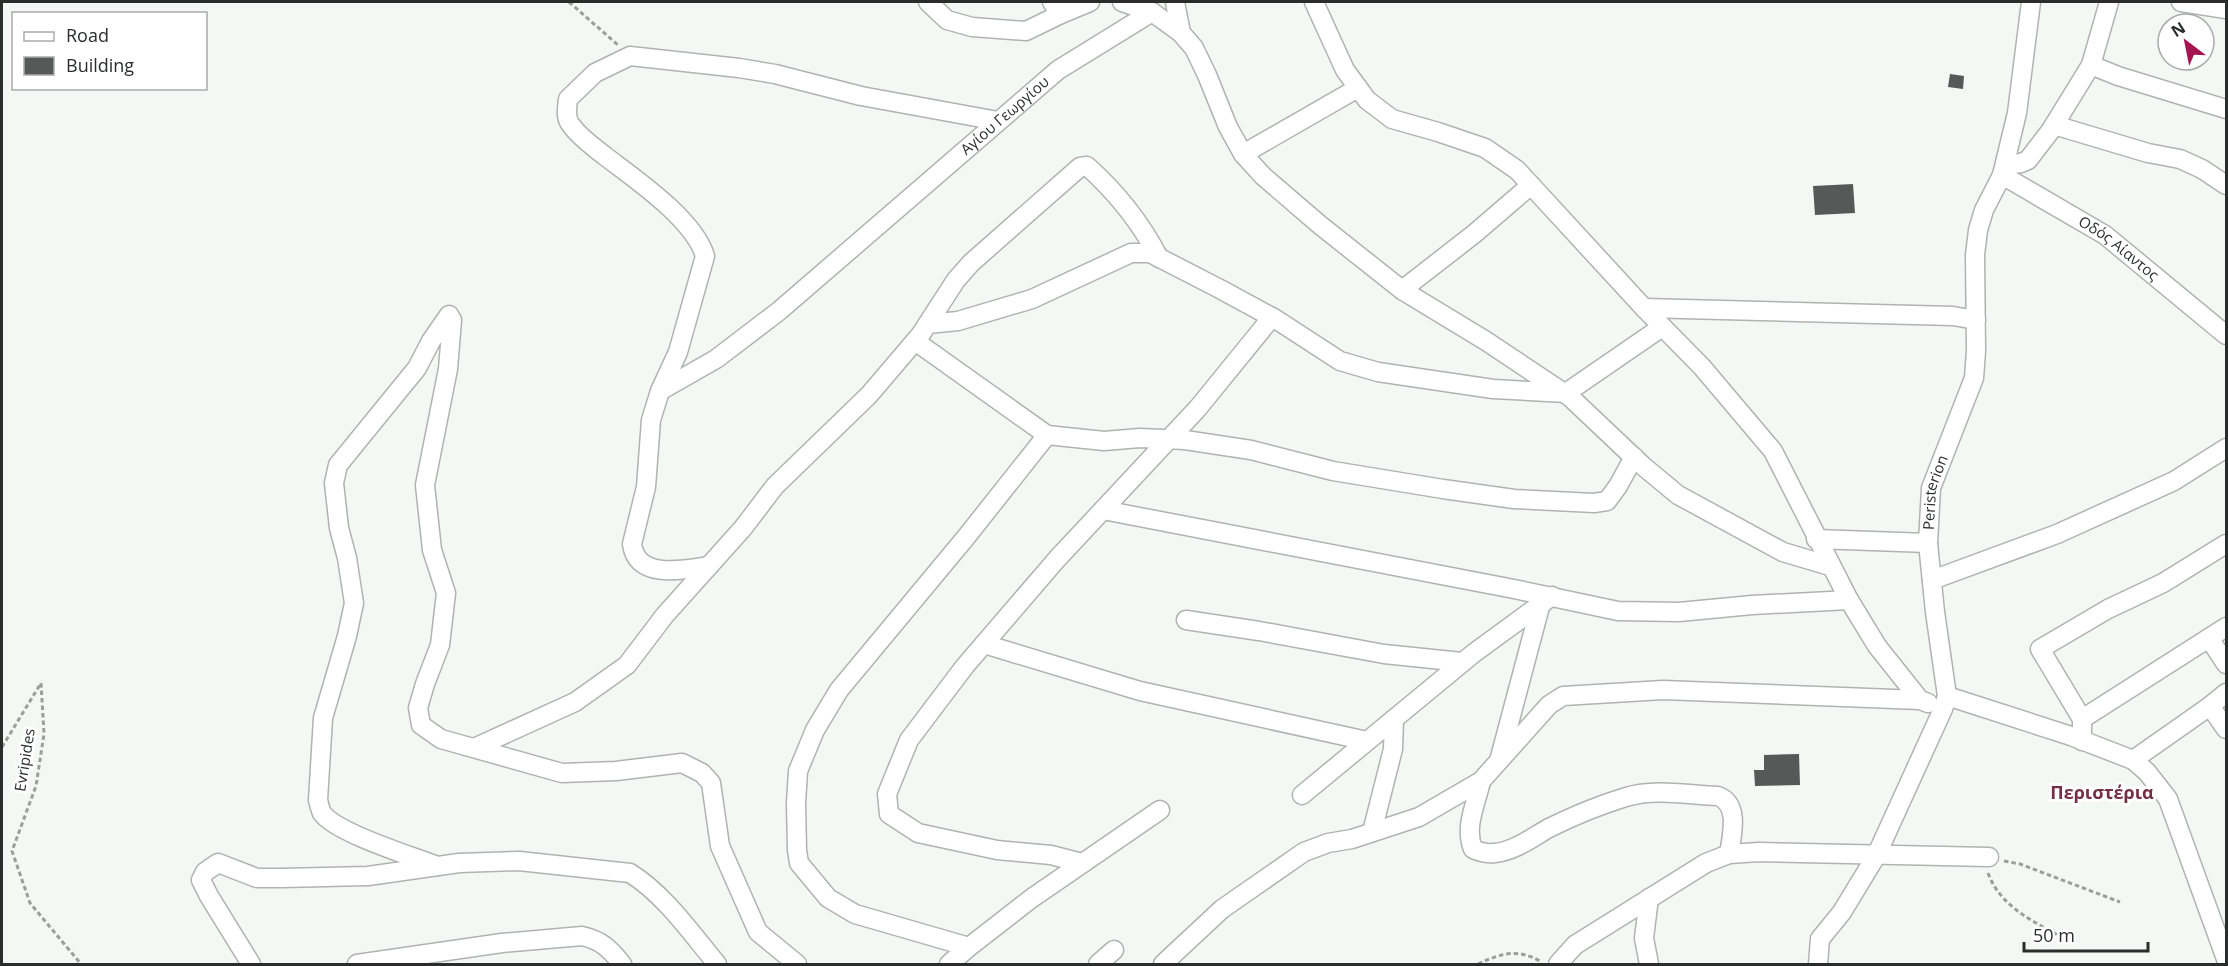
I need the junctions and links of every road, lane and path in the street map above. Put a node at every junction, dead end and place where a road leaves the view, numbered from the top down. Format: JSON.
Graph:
{"nodes":[{"id":1,"x":569,"y":2,"type":"edge"},
{"id":2,"x":928,"y":2,"type":"edge"},
{"id":3,"x":1090,"y":2,"type":"edge"},
{"id":4,"x":1122,"y":2,"type":"edge"},
{"id":5,"x":1175,"y":2,"type":"edge"},
{"id":6,"x":1314,"y":2,"type":"edge"},
{"id":7,"x":2031,"y":2,"type":"edge"},
{"id":8,"x":2109,"y":2,"type":"edge"},
{"id":9,"x":2181,"y":2,"type":"edge"},
{"id":10,"x":2200,"y":3,"type":"edge"},
{"id":11,"x":1056,"y":8,"type":"edge"},
{"id":12,"x":2226,"y":9,"type":"edge"},
{"id":13,"x":1152,"y":12,"type":"junction"},
{"id":14,"x":1181,"y":33,"type":"junction"},
{"id":15,"x":630,"y":56,"type":"junction"},
{"id":16,"x":2091,"y":65,"type":"junction"},
{"id":17,"x":1358,"y":88,"type":"junction"},
{"id":18,"x":2226,"y":109,"type":"edge"},
{"id":19,"x":998,"y":121,"type":"junction"},
{"id":20,"x":2054,"y":125,"type":"junction"},
{"id":21,"x":1243,"y":154,"type":"junction"},
{"id":22,"x":2004,"y":170,"type":"junction"},
{"id":23,"x":1531,"y":185,"type":"junction"},
{"id":24,"x":2226,"y":185,"type":"edge"},
{"id":25,"x":1159,"y":258,"type":"junction"},
{"id":26,"x":1402,"y":290,"type":"junction"},
{"id":27,"x":1644,"y":308,"type":"junction"},
{"id":28,"x":1272,"y":317,"type":"junction"},
{"id":29,"x":1976,"y":320,"type":"junction"},
{"id":30,"x":928,"y":324,"type":"junction"},
{"id":31,"x":1662,"y":327,"type":"junction"},
{"id":32,"x":2226,"y":335,"type":"edge"},
{"id":33,"x":915,"y":341,"type":"junction"},
{"id":34,"x":660,"y":391,"type":"junction"},
{"id":35,"x":1566,"y":393,"type":"junction"},
{"id":36,"x":1047,"y":435,"type":"junction"},
{"id":37,"x":1170,"y":439,"type":"junction"},
{"id":38,"x":2226,"y":448,"type":"edge"},
{"id":39,"x":1634,"y":457,"type":"junction"},
{"id":40,"x":1103,"y":510,"type":"junction"},
{"id":41,"x":1816,"y":539,"type":"junction"},
{"id":42,"x":1928,"y":543,"type":"junction"},
{"id":43,"x":2226,"y":544,"type":"edge"},
{"id":44,"x":709,"y":566,"type":"junction"},
{"id":45,"x":1830,"y":566,"type":"junction"},
{"id":46,"x":1932,"y":580,"type":"junction"},
{"id":47,"x":1546,"y":600,"type":"junction"},
{"id":48,"x":1849,"y":600,"type":"junction"},
{"id":49,"x":1186,"y":620,"type":"dead end"},
{"id":50,"x":2226,"y":627,"type":"edge"},
{"id":51,"x":2209,"y":638,"type":"junction"},
{"id":52,"x":984,"y":644,"type":"junction"},
{"id":53,"x":1462,"y":662,"type":"junction"},
{"id":54,"x":2226,"y":664,"type":"edge"},
{"id":55,"x":2226,"y":693,"type":"edge"},
{"id":56,"x":1920,"y":700,"type":"junction"},
{"id":57,"x":1945,"y":702,"type":"junction"},
{"id":58,"x":2210,"y":706,"type":"junction"},
{"id":59,"x":1394,"y":719,"type":"junction"},
{"id":60,"x":2082,"y":719,"type":"junction"},
{"id":61,"x":2226,"y":729,"type":"edge"},
{"id":62,"x":1367,"y":741,"type":"junction"},
{"id":63,"x":2082,"y":741,"type":"junction"},
{"id":64,"x":2,"y":747,"type":"edge"},
{"id":65,"x":474,"y":748,"type":"junction"},
{"id":66,"x":2133,"y":760,"type":"junction"},
{"id":67,"x":1498,"y":764,"type":"junction"},
{"id":68,"x":1481,"y":781,"type":"junction"},
{"id":69,"x":1302,"y":795,"type":"dead end"},
{"id":70,"x":1160,"y":810,"type":"dead end"},
{"id":71,"x":1372,"y":832,"type":"junction"},
{"id":72,"x":1730,"y":854,"type":"junction"},
{"id":73,"x":1876,"y":856,"type":"junction"},
{"id":74,"x":1989,"y":857,"type":"junction"},
{"id":75,"x":1082,"y":862,"type":"junction"},
{"id":76,"x":437,"y":866,"type":"junction"},
{"id":77,"x":1649,"y":898,"type":"junction"},
{"id":78,"x":2120,"y":902,"type":"dead end"},
{"id":79,"x":2065,"y":939,"type":"dead end"},
{"id":80,"x":969,"y":947,"type":"junction"},
{"id":81,"x":1114,"y":950,"type":"dead end"},
{"id":82,"x":2226,"y":959,"type":"edge"},
{"id":83,"x":81,"y":964,"type":"edge"},
{"id":84,"x":251,"y":964,"type":"edge"},
{"id":85,"x":357,"y":964,"type":"edge"},
{"id":86,"x":622,"y":964,"type":"edge"},
{"id":87,"x":717,"y":964,"type":"edge"},
{"id":88,"x":797,"y":964,"type":"edge"},
{"id":89,"x":949,"y":964,"type":"edge"},
{"id":90,"x":1098,"y":964,"type":"edge"},
{"id":91,"x":1163,"y":964,"type":"edge"},
{"id":92,"x":1478,"y":964,"type":"edge"},
{"id":93,"x":1546,"y":964,"type":"edge"},
{"id":94,"x":1558,"y":964,"type":"edge"},
{"id":95,"x":1649,"y":964,"type":"edge"},
{"id":96,"x":1818,"y":964,"type":"edge"}],
"edges":[{"from":1,"to":15,"type":"path"},
{"from":2,"to":11,"type":"street"},
{"from":3,"to":11,"type":"street"},
{"from":4,"to":13,"type":"street"},
{"from":5,"to":14,"type":"street"},
{"from":6,"to":17,"type":"street"},
{"from":7,"to":22,"type":"street","name":"Peristerion"},
{"from":8,"to":16,"type":"street"},
{"from":9,"to":10,"type":"street"},
{"from":10,"to":12,"type":"street"},
{"from":13,"to":14,"type":"street"},
{"from":13,"to":19,"type":"street","name":"Αγίου Γεωργίου"},
{"from":14,"to":21,"type":"street"},
{"from":15,"to":19,"type":"street"},
{"from":15,"to":34,"type":"street"},
{"from":16,"to":18,"type":"street"},
{"from":16,"to":20,"type":"street"},
{"from":17,"to":21,"type":"street"},
{"from":17,"to":23,"type":"street"},
{"from":19,"to":34,"type":"street","name":"Αγίου Γεωργίου"},
{"from":20,"to":22,"type":"street"},
{"from":20,"to":24,"type":"street"},
{"from":21,"to":26,"type":"street"},
{"from":22,"to":29,"type":"street","name":"Peristerion"},
{"from":22,"to":32,"type":"street","name":"Οδός Αίαντος"},
{"from":23,"to":26,"type":"street"},
{"from":23,"to":27,"type":"street"},
{"from":25,"to":28,"type":"street"},
{"from":25,"to":30,"type":"street"},
{"from":25,"to":30,"type":"street"},
{"from":26,"to":35,"type":"street"},
{"from":27,"to":29,"type":"street"},
{"from":27,"to":31,"type":"street"},
{"from":28,"to":35,"type":"street"},
{"from":28,"to":37,"type":"street"},
{"from":29,"to":42,"type":"street","name":"Peristerion"},
{"from":30,"to":33,"type":"street"},
{"from":31,"to":35,"type":"street"},
{"from":31,"to":41,"type":"street"},
{"from":33,"to":36,"type":"street"},
{"from":33,"to":44,"type":"street"},
{"from":34,"to":44,"type":"street"},
{"from":35,"to":39,"type":"street"},
{"from":36,"to":37,"type":"street"},
{"from":36,"to":80,"type":"street"},
{"from":37,"to":39,"type":"street"},
{"from":37,"to":40,"type":"street"},
{"from":38,"to":46,"type":"street"},
{"from":39,"to":45,"type":"street"},
{"from":40,"to":47,"type":"street"},
{"from":40,"to":52,"type":"street"},
{"from":41,"to":42,"type":"street"},
{"from":41,"to":45,"type":"street"},
{"from":42,"to":46,"type":"street","name":"Peristerion"},
{"from":43,"to":60,"type":"street"},
{"from":44,"to":65,"type":"street"},
{"from":45,"to":48,"type":"street"},
{"from":46,"to":57,"type":"street","name":"Peristerion"},
{"from":47,"to":48,"type":"street"},
{"from":47,"to":53,"type":"street"},
{"from":47,"to":67,"type":"street"},
{"from":48,"to":56,"type":"street"},
{"from":49,"to":53,"type":"street"},
{"from":50,"to":51,"type":"street"},
{"from":51,"to":54,"type":"street"},
{"from":51,"to":60,"type":"street"},
{"from":52,"to":62,"type":"street"},
{"from":52,"to":75,"type":"street"},
{"from":53,"to":59,"type":"street"},
{"from":55,"to":58,"type":"street"},
{"from":56,"to":57,"type":"street"},
{"from":56,"to":67,"type":"street"},
{"from":57,"to":63,"type":"street"},
{"from":57,"to":73,"type":"street"},
{"from":58,"to":61,"type":"street"},
{"from":58,"to":66,"type":"street"},
{"from":59,"to":62,"type":"street"},
{"from":59,"to":71,"type":"street"},
{"from":60,"to":63,"type":"street"},
{"from":62,"to":69,"type":"street"},
{"from":63,"to":66,"type":"street"},
{"from":64,"to":83,"type":"path","name":"Evripides"},
{"from":65,"to":76,"type":"street"},
{"from":65,"to":88,"type":"street"},
{"from":66,"to":82,"type":"street"},
{"from":67,"to":68,"type":"street"},
{"from":68,"to":71,"type":"street"},
{"from":68,"to":72,"type":"street"},
{"from":70,"to":75,"type":"street"},
{"from":71,"to":91,"type":"street"},
{"from":72,"to":73,"type":"street"},
{"from":72,"to":77,"type":"street"},
{"from":73,"to":74,"type":"street"},
{"from":73,"to":96,"type":"street"},
{"from":74,"to":78,"type":"path"},
{"from":74,"to":79,"type":"path"},
{"from":75,"to":80,"type":"street"},
{"from":76,"to":84,"type":"street"},
{"from":76,"to":87,"type":"street"},
{"from":77,"to":94,"type":"street"},
{"from":77,"to":95,"type":"street"},
{"from":80,"to":89,"type":"street"},
{"from":81,"to":90,"type":"street"},
{"from":85,"to":86,"type":"street"},
{"from":92,"to":93,"type":"path"}]}
